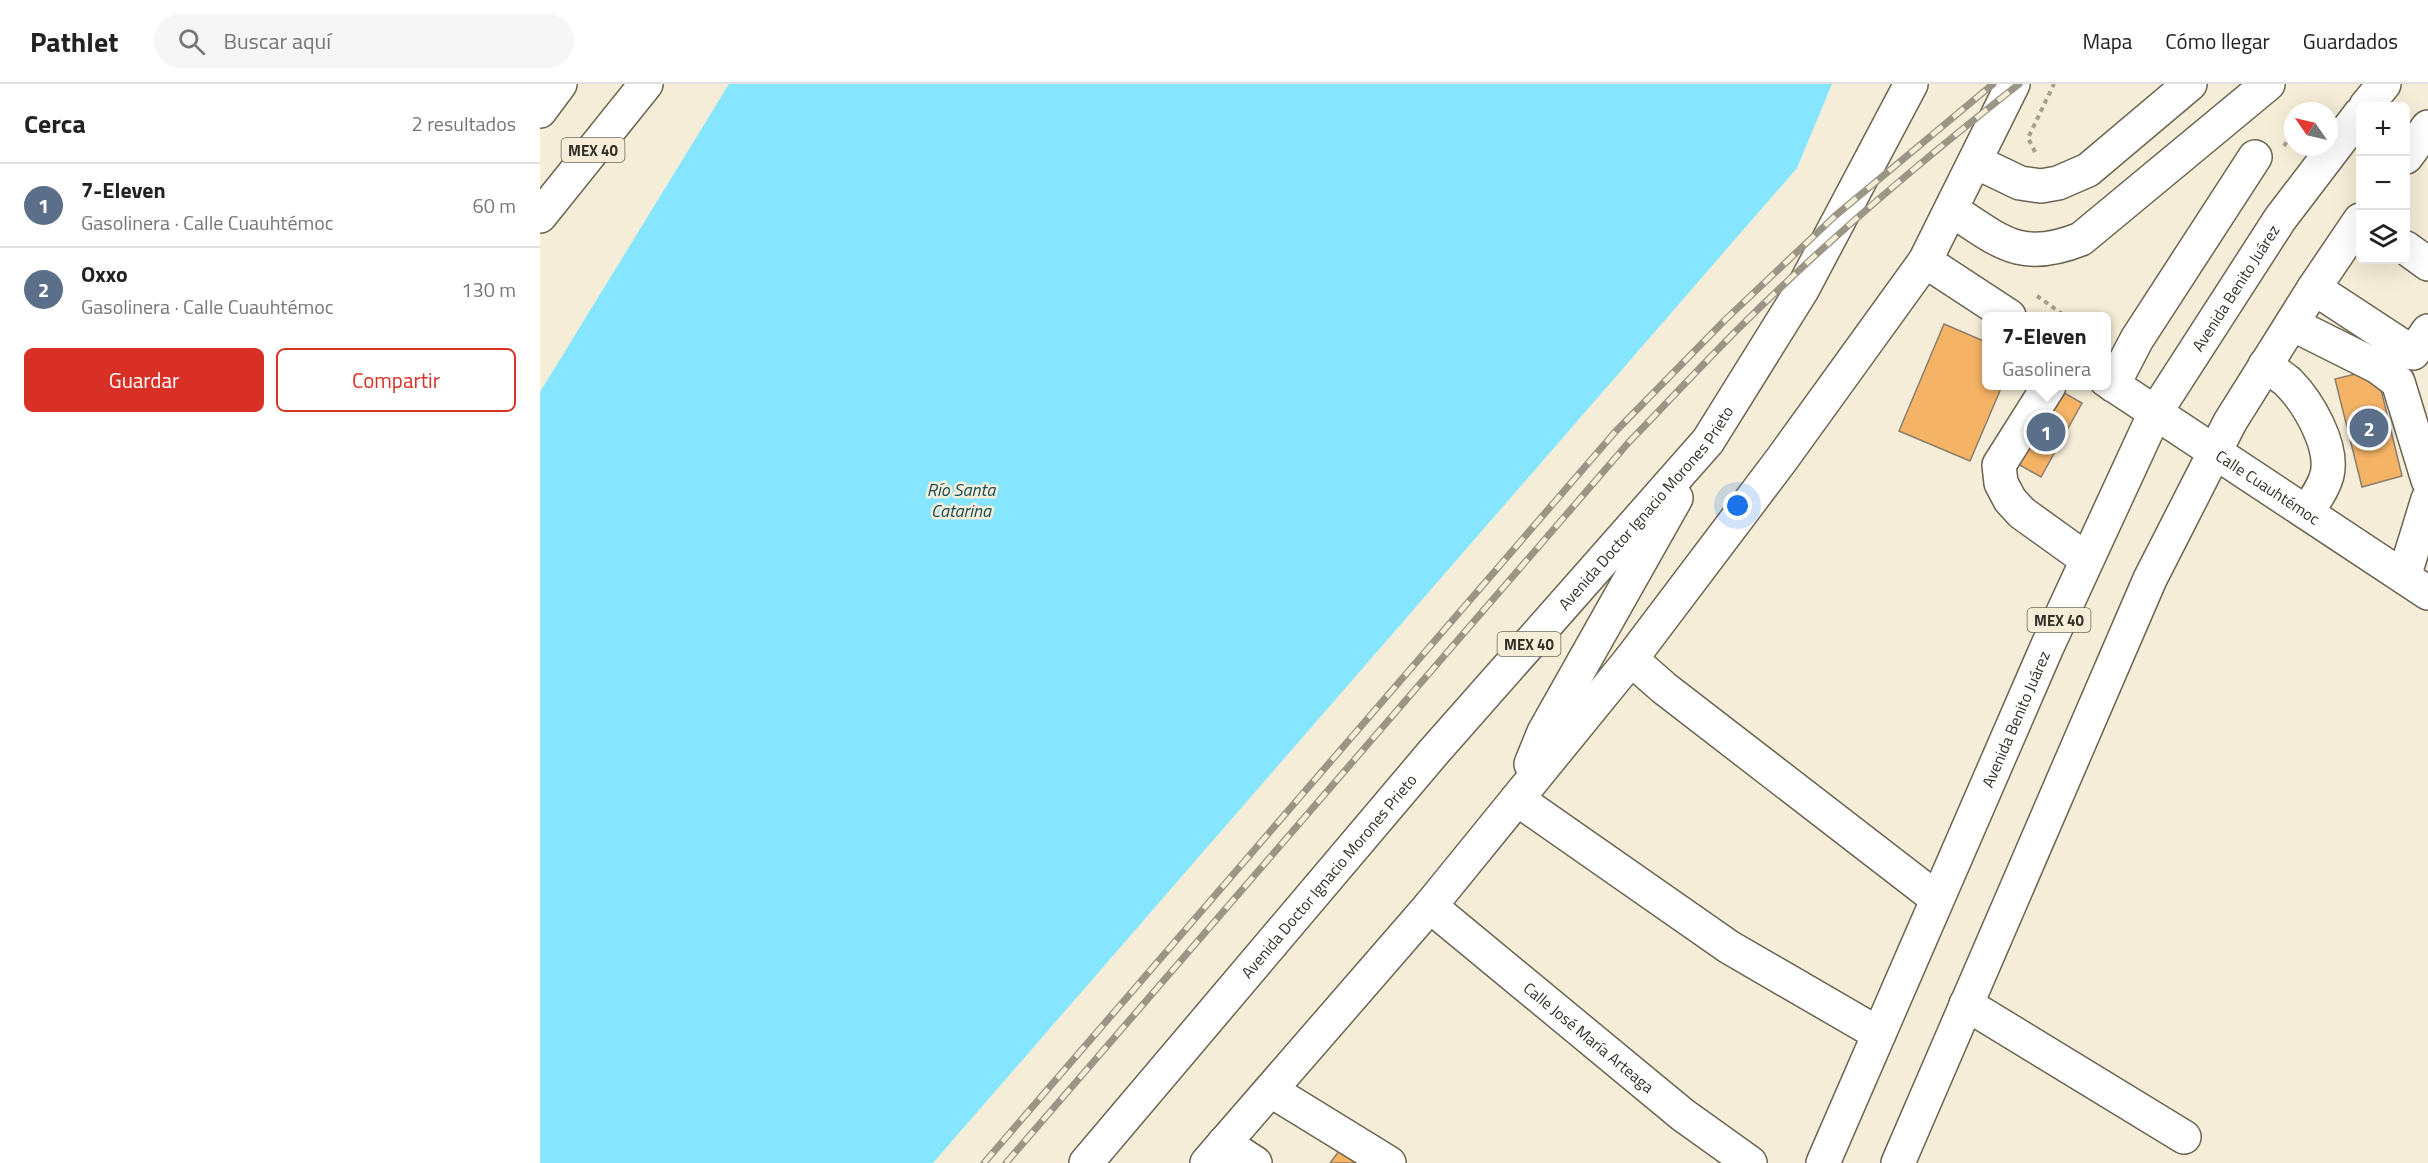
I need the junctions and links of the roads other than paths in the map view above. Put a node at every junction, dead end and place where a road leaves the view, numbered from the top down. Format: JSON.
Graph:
{"nodes":[{"id":1,"x":560,"y":84,"type":"edge"},
{"id":2,"x":646,"y":84,"type":"edge"},
{"id":3,"x":1911,"y":84,"type":"edge"},
{"id":4,"x":2013,"y":84,"type":"edge"},
{"id":5,"x":2190,"y":84,"type":"edge"},
{"id":6,"x":2268,"y":84,"type":"edge"},
{"id":7,"x":2384,"y":84,"type":"edge"},
{"id":8,"x":2369,"y":102,"type":"edge"},
{"id":9,"x":540,"y":111,"type":"edge"},
{"id":10,"x":2356,"y":120,"type":"edge"},
{"id":11,"x":2428,"y":127,"type":"edge"},
{"id":12,"x":2407,"y":156,"type":"edge"},
{"id":13,"x":2255,"y":157,"type":"dead end"},
{"id":14,"x":1976,"y":162,"type":"junction"},
{"id":15,"x":1952,"y":210,"type":"junction"},
{"id":16,"x":540,"y":216,"type":"edge"},
{"id":17,"x":2356,"y":227,"type":"edge"},
{"id":18,"x":2410,"y":252,"type":"edge"},
{"id":19,"x":1925,"y":261,"type":"junction"},
{"id":20,"x":2428,"y":264,"type":"edge"},
{"id":21,"x":2314,"y":288,"type":"junction"},
{"id":22,"x":2003,"y":312,"type":"edge"},
{"id":23,"x":2292,"y":324,"type":"junction"},
{"id":24,"x":2428,"y":331,"type":"edge"},
{"id":25,"x":2265,"y":365,"type":"junction"},
{"id":26,"x":2111,"y":381,"type":"edge"},
{"id":27,"x":2111,"y":384,"type":"edge"},
{"id":28,"x":2046,"y":390,"type":"edge"},
{"id":29,"x":2155,"y":413,"type":"junction"},
{"id":30,"x":1708,"y":441,"type":"junction"},
{"id":31,"x":2215,"y":451,"type":"junction"},
{"id":32,"x":2428,"y":480,"type":"edge"},
{"id":33,"x":2428,"y":499,"type":"edge"},
{"id":34,"x":2306,"y":512,"type":"junction"},
{"id":35,"x":2086,"y":558,"type":"junction"},
{"id":36,"x":2416,"y":585,"type":"edge"},
{"id":37,"x":1631,"y":659,"type":"junction"},
{"id":38,"x":1517,"y":799,"type":"junction"},
{"id":39,"x":1936,"y":898,"type":"junction"},
{"id":40,"x":1430,"y":906,"type":"junction"},
{"id":41,"x":1966,"y":1004,"type":"junction"},
{"id":42,"x":1879,"y":1034,"type":"junction"},
{"id":43,"x":1272,"y":1091,"type":"junction"},
{"id":44,"x":2184,"y":1137,"type":"dead end"},
{"id":45,"x":1216,"y":1153,"type":"edge"},
{"id":46,"x":1086,"y":1163,"type":"edge"},
{"id":47,"x":1255,"y":1163,"type":"edge"},
{"id":48,"x":1389,"y":1163,"type":"edge"},
{"id":49,"x":1750,"y":1163,"type":"edge"},
{"id":50,"x":1823,"y":1163,"type":"edge"},
{"id":51,"x":1898,"y":1163,"type":"edge"}],
"edges":[{"from":1,"to":9,"type":"main road"},
{"from":2,"to":16,"type":"main road","number":"MEX 40"},
{"from":3,"to":30,"type":"main road","name":"Avenida Doctor Ignacio Morones Prieto","number":"MEX 40"},
{"from":4,"to":14,"type":"main road"},
{"from":5,"to":14,"type":"main road"},
{"from":6,"to":15,"type":"main road"},
{"from":7,"to":8,"type":"main road"},
{"from":10,"to":29,"type":"main road","name":"Avenida Benito Juárez","number":"MEX 40"},
{"from":11,"to":12,"type":"main road"},
{"from":13,"to":26,"type":"main road"},
{"from":14,"to":15,"type":"main road"},
{"from":15,"to":19,"type":"main road"},
{"from":17,"to":21,"type":"main road"},
{"from":18,"to":20,"type":"main road"},
{"from":19,"to":22,"type":"main road"},
{"from":19,"to":37,"type":"main road"},
{"from":21,"to":23,"type":"main road"},
{"from":21,"to":24,"type":"main road"},
{"from":23,"to":25,"type":"main road"},
{"from":23,"to":32,"type":"main road"},
{"from":25,"to":31,"type":"main road"},
{"from":25,"to":34,"type":"main road"},
{"from":27,"to":29,"type":"main road","name":"Calle Cuauhtémoc"},
{"from":28,"to":35,"type":"main road"},
{"from":29,"to":31,"type":"main road","name":"Calle Cuauhtémoc"},
{"from":29,"to":35,"type":"main road","name":"Avenida Benito Juárez","number":"MEX 40"},
{"from":30,"to":38,"type":"main road"},
{"from":30,"to":46,"type":"main road","name":"Avenida Doctor Ignacio Morones Prieto","number":"MEX 40"},
{"from":31,"to":34,"type":"main road","name":"Calle Cuauhtémoc"},
{"from":31,"to":41,"type":"main road"},
{"from":33,"to":36,"type":"main road"},
{"from":34,"to":36,"type":"main road","name":"Calle Cuauhtémoc"},
{"from":35,"to":39,"type":"main road","name":"Avenida Benito Juárez","number":"MEX 40"},
{"from":37,"to":38,"type":"main road"},
{"from":37,"to":39,"type":"main road"},
{"from":38,"to":40,"type":"main road"},
{"from":38,"to":42,"type":"main road"},
{"from":39,"to":42,"type":"main road","name":"Avenida Benito Juárez","number":"MEX 40"},
{"from":40,"to":43,"type":"main road"},
{"from":40,"to":49,"type":"main road","name":"Calle José María Arteaga"},
{"from":41,"to":44,"type":"main road"},
{"from":41,"to":51,"type":"main road"},
{"from":42,"to":50,"type":"main road","name":"Avenida Benito Juárez","number":"MEX 40"},
{"from":43,"to":45,"type":"main road"},
{"from":43,"to":48,"type":"main road"},
{"from":45,"to":47,"type":"main road"}]}
